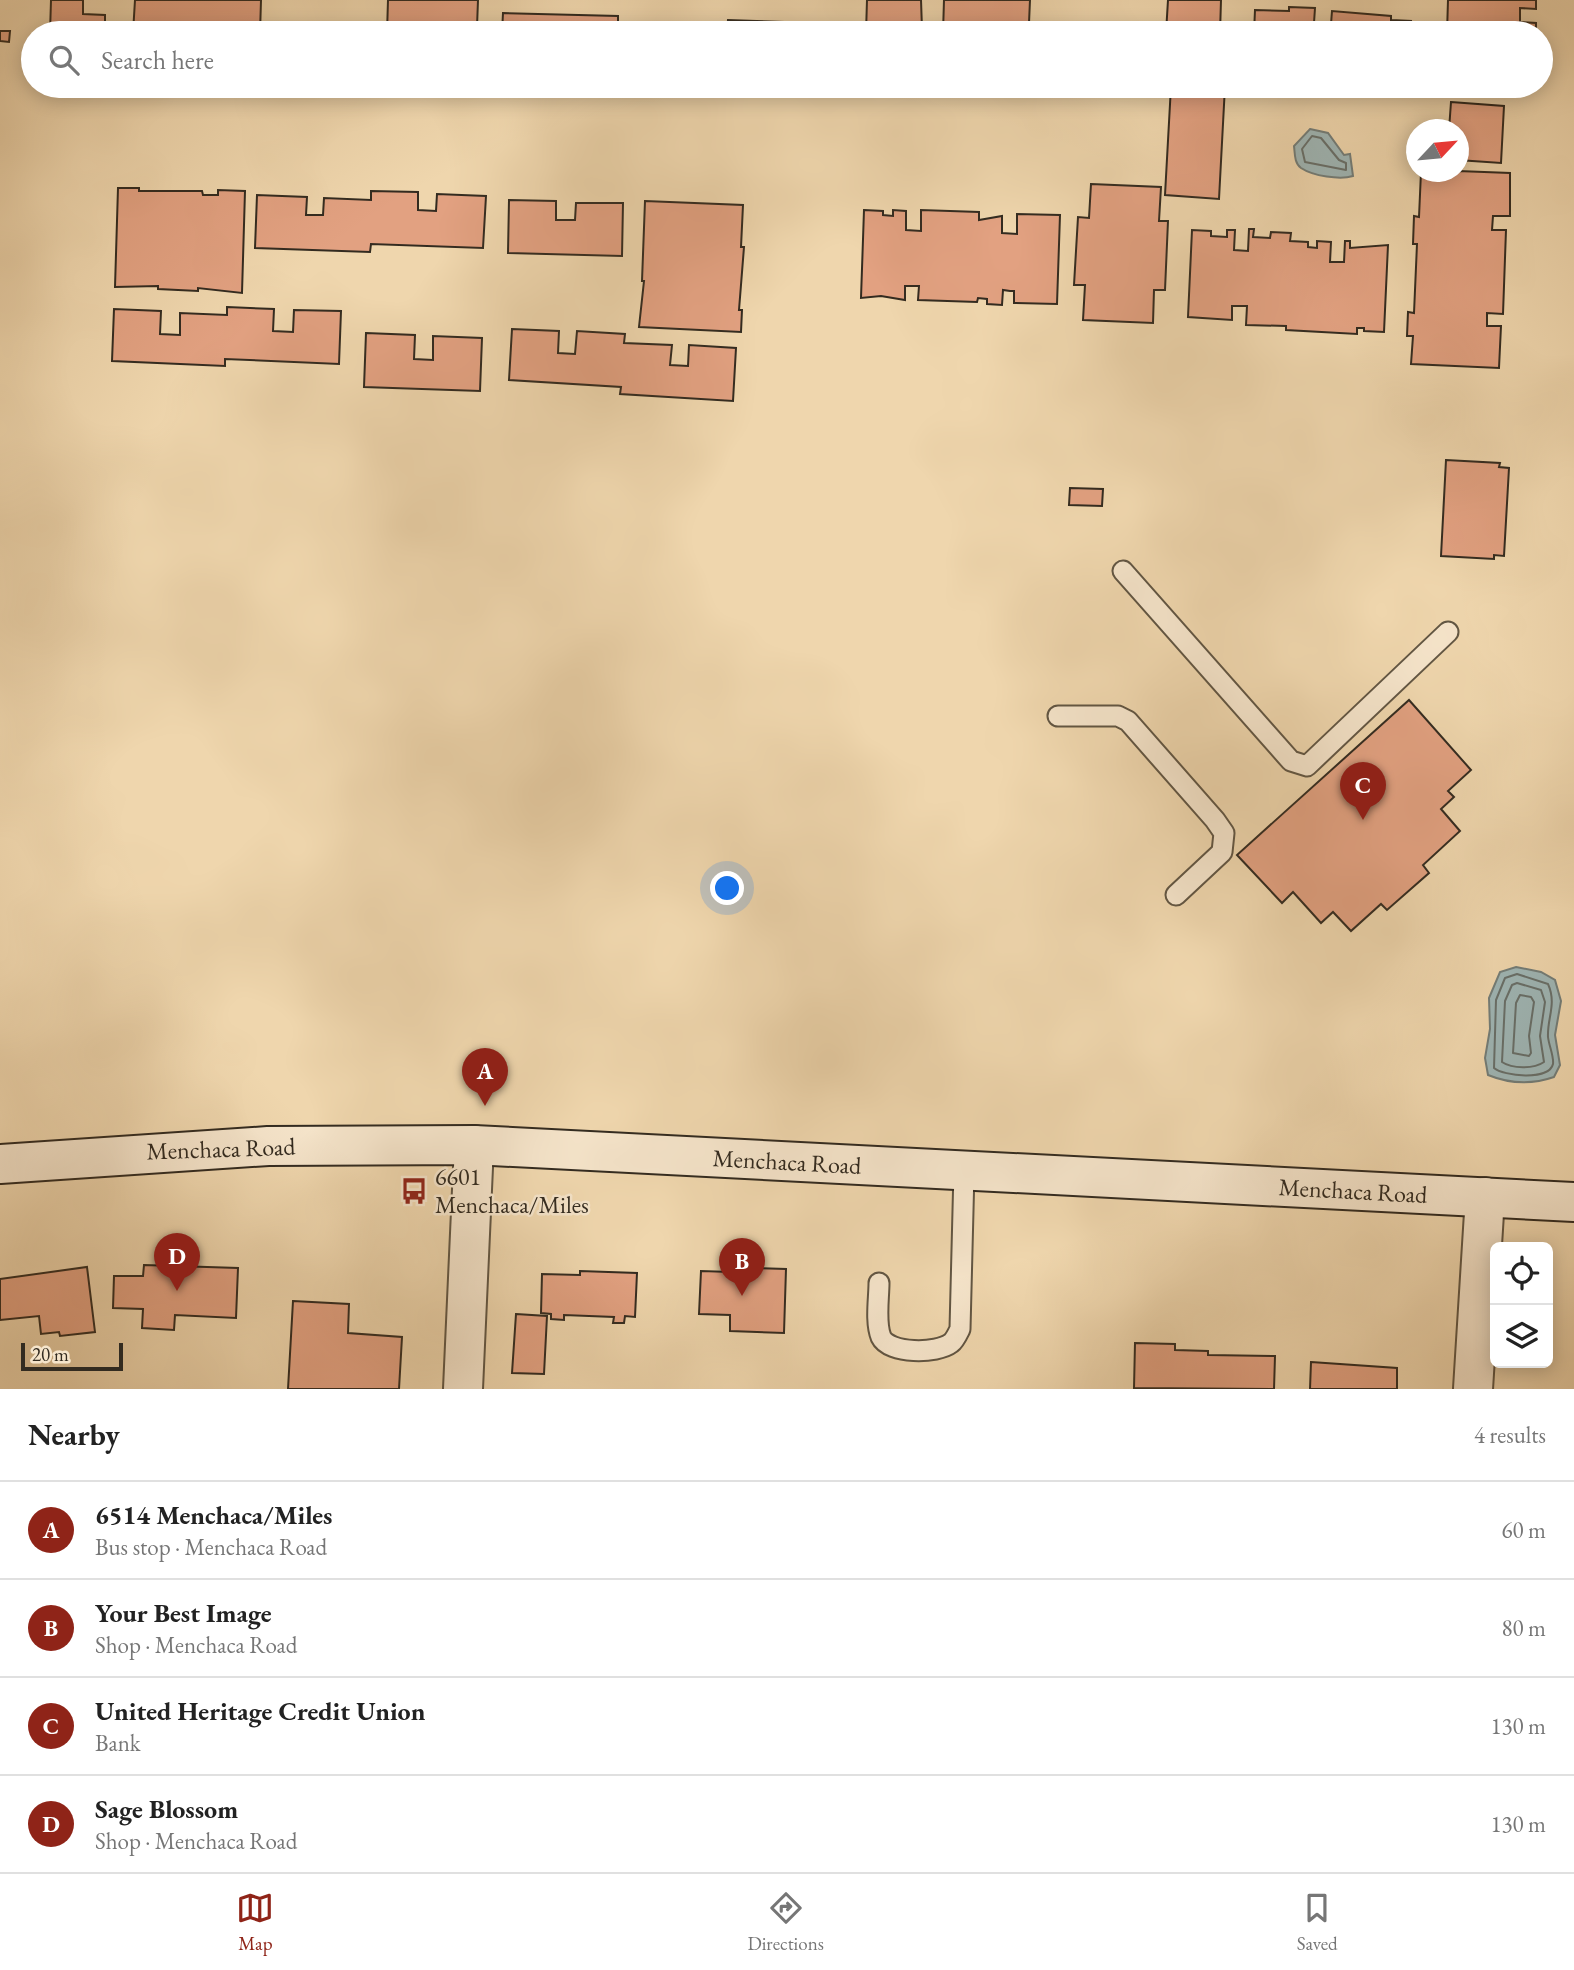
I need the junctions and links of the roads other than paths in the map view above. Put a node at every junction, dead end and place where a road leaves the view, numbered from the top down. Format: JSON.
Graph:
{"nodes":[{"id":1,"x":1123,"y":571,"type":"dead end"},
{"id":2,"x":1448,"y":632,"type":"dead end"},
{"id":3,"x":1058,"y":716,"type":"dead end"},
{"id":4,"x":1176,"y":895,"type":"dead end"},
{"id":5,"x":474,"y":1145,"type":"junction"},
{"id":6,"x":0,"y":1164,"type":"edge"},
{"id":7,"x":964,"y":1171,"type":"junction"},
{"id":8,"x":1485,"y":1198,"type":"junction"},
{"id":9,"x":1574,"y":1202,"type":"edge"},
{"id":10,"x":878,"y":1283,"type":"dead end"},
{"id":11,"x":463,"y":1389,"type":"edge"},
{"id":12,"x":1474,"y":1389,"type":"edge"}],
"edges":[{"from":1,"to":2,"type":"lane"},
{"from":3,"to":4,"type":"lane"},
{"from":5,"to":6,"type":"main road","name":"Menchaca Road"},
{"from":5,"to":7,"type":"main road","name":"Menchaca Road"},
{"from":5,"to":11,"type":"main road"},
{"from":7,"to":8,"type":"main road","name":"Menchaca Road"},
{"from":7,"to":10,"type":"lane"},
{"from":8,"to":9,"type":"main road","name":"Menchaca Road"},
{"from":8,"to":12,"type":"main road"}]}
